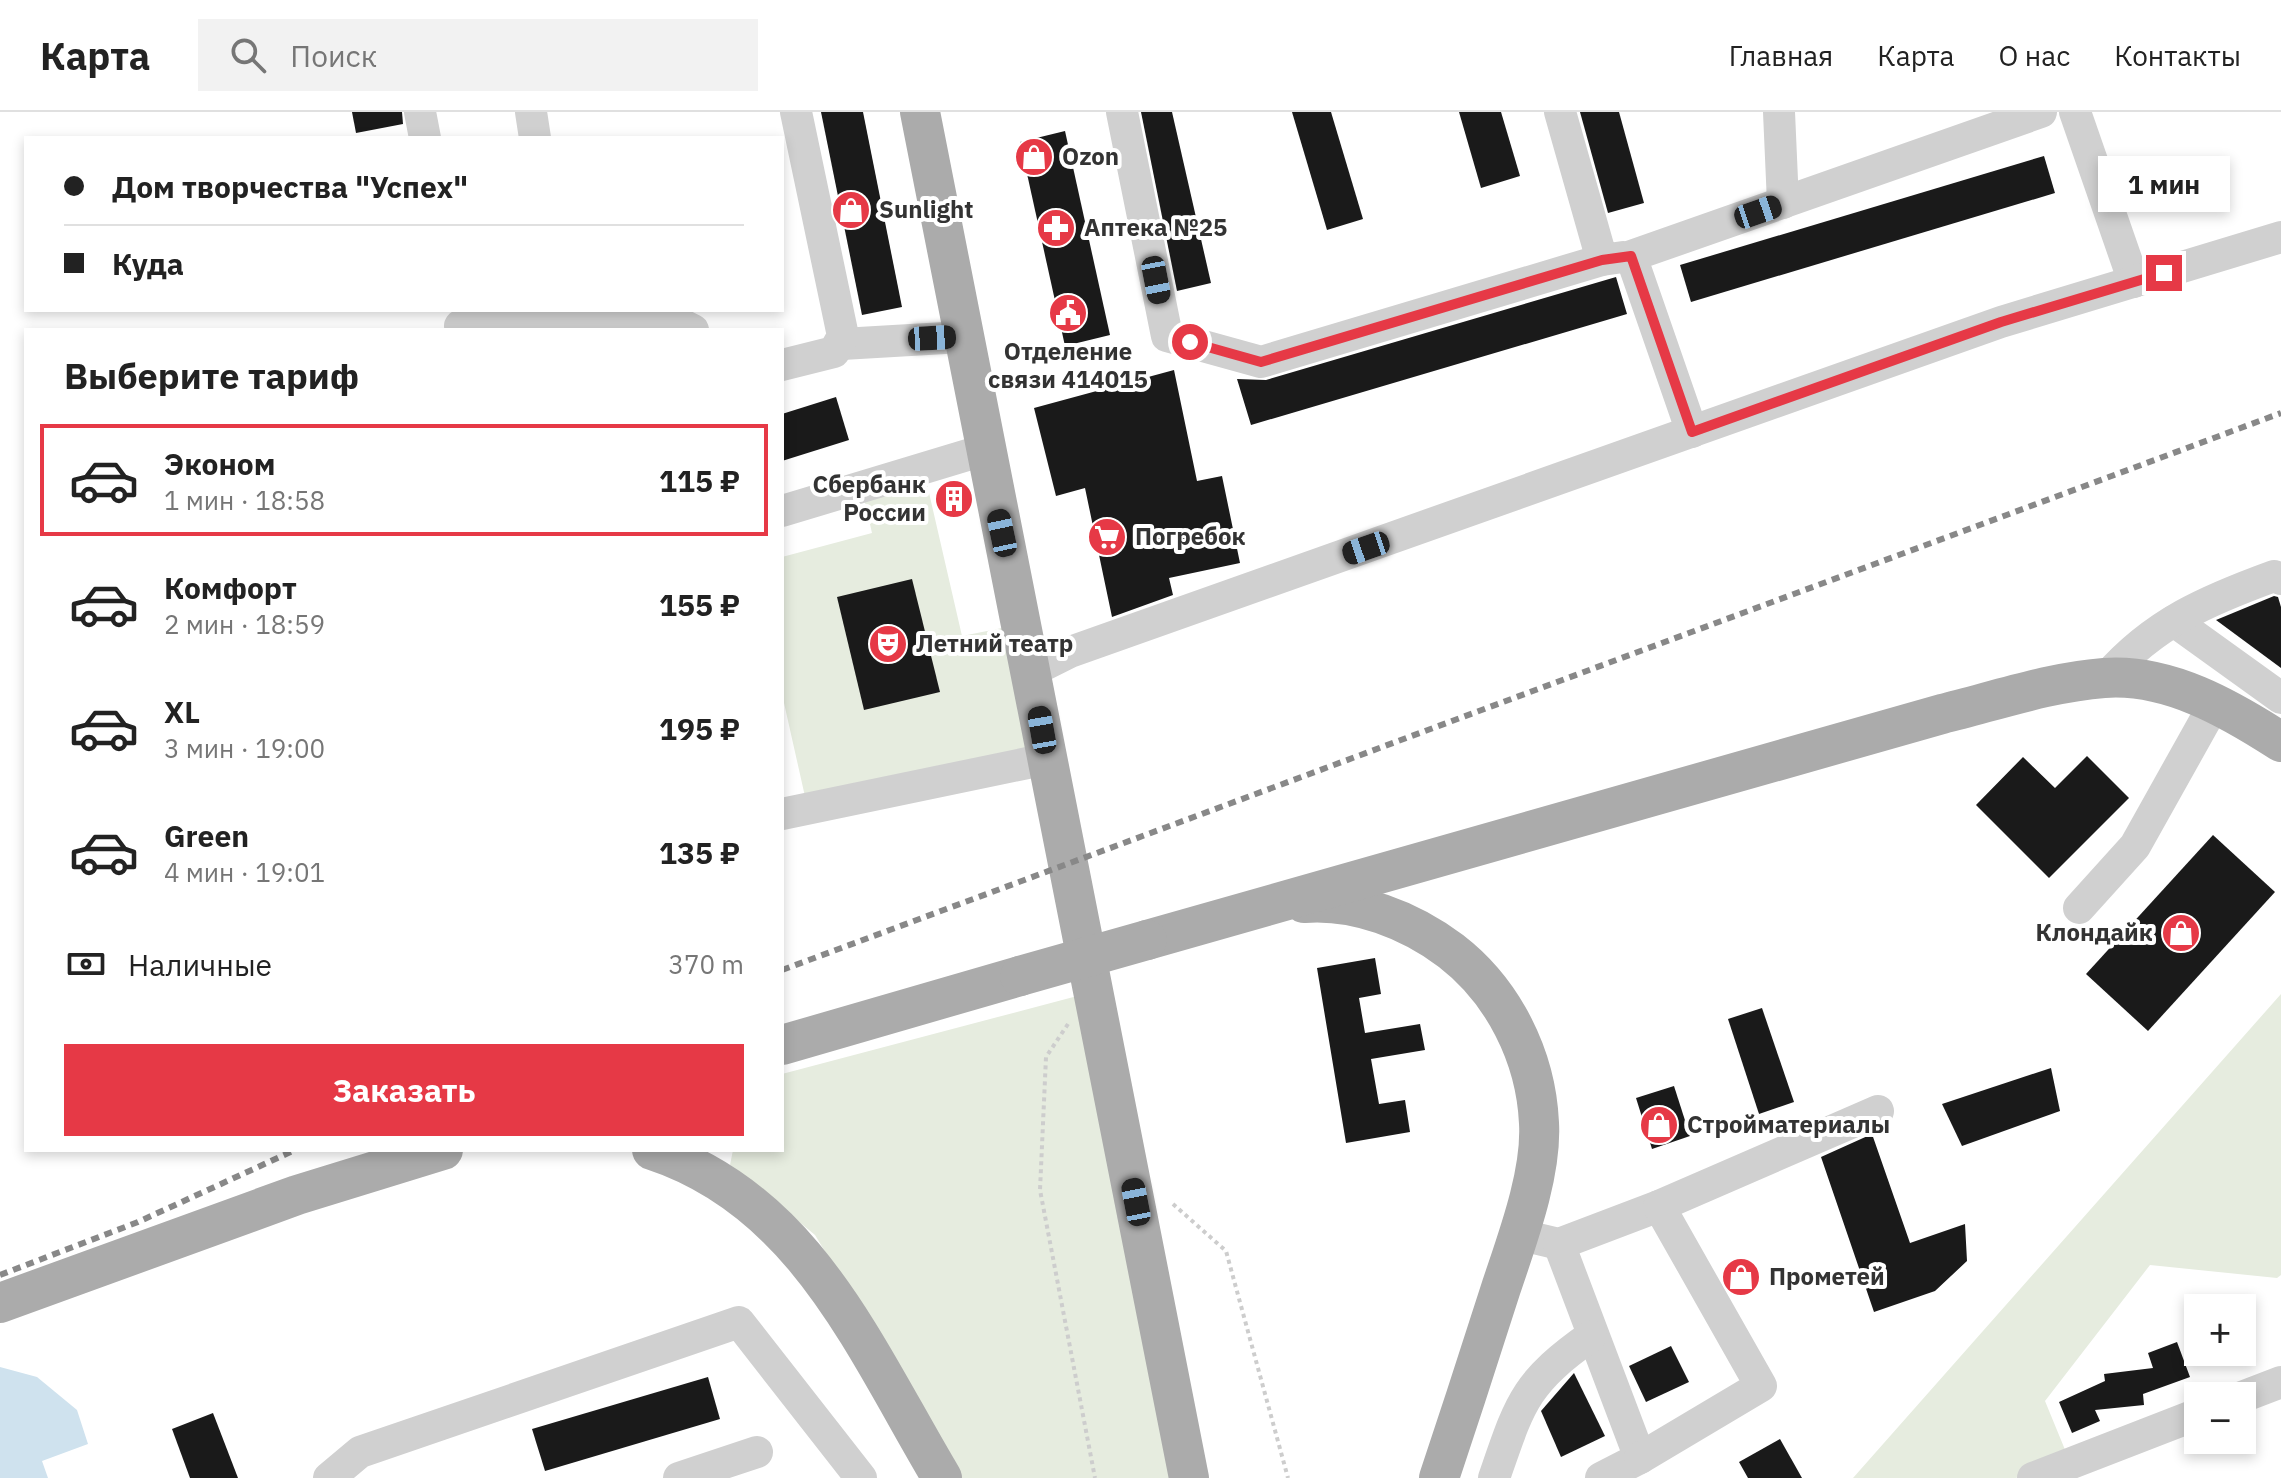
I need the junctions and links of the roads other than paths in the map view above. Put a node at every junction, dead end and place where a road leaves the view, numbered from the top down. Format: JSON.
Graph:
{"nodes":[{"id":1,"x":420,"y":112,"type":"edge"},
{"id":2,"x":531,"y":112,"type":"edge"},
{"id":3,"x":796,"y":112,"type":"edge"},
{"id":4,"x":920,"y":112,"type":"edge"},
{"id":5,"x":1122,"y":112,"type":"edge"},
{"id":6,"x":1560,"y":112,"type":"edge"},
{"id":7,"x":1780,"y":112,"type":"edge"},
{"id":8,"x":2041,"y":112,"type":"edge"},
{"id":9,"x":2075,"y":112,"type":"edge"},
{"id":10,"x":425,"y":136,"type":"edge"},
{"id":11,"x":535,"y":136,"type":"edge"},
{"id":12,"x":1783,"y":203,"type":"junction"},
{"id":13,"x":2281,"y":237,"type":"edge"},
{"id":14,"x":1616,"y":258,"type":"junction"},
{"id":15,"x":2134,"y":282,"type":"junction"},
{"id":16,"x":567,"y":318,"type":"edge"},
{"id":17,"x":460,"y":322,"type":"edge"},
{"id":18,"x":689,"y":328,"type":"edge"},
{"id":19,"x":962,"y":337,"type":"junction"},
{"id":20,"x":842,"y":344,"type":"junction"},
{"id":21,"x":784,"y":364,"type":"edge"},
{"id":22,"x":1692,"y":432,"type":"junction"},
{"id":23,"x":984,"y":450,"type":"junction"},
{"id":24,"x":784,"y":510,"type":"edge"},
{"id":25,"x":2281,"y":579,"type":"edge"},
{"id":26,"x":2174,"y":621,"type":"junction"},
{"id":27,"x":1032,"y":671,"type":"junction"},
{"id":28,"x":2107,"y":677,"type":"junction"},
{"id":29,"x":2281,"y":698,"type":"edge"},
{"id":30,"x":2215,"y":703,"type":"junction"},
{"id":31,"x":2281,"y":742,"type":"edge"},
{"id":32,"x":1047,"y":759,"type":"junction"},
{"id":33,"x":784,"y":814,"type":"edge"},
{"id":34,"x":1260,"y":907,"type":"junction"},
{"id":35,"x":2079,"y":908,"type":"dead end"},
{"id":36,"x":784,"y":1044,"type":"edge"},
{"id":37,"x":1878,"y":1111,"type":"dead end"},
{"id":38,"x":440,"y":1152,"type":"edge"},
{"id":39,"x":657,"y":1152,"type":"edge"},
{"id":40,"x":1659,"y":1206,"type":"junction"},
{"id":41,"x":1520,"y":1235,"type":"junction"},
{"id":42,"x":1559,"y":1244,"type":"junction"},
{"id":43,"x":0,"y":1303,"type":"edge"},
{"id":44,"x":1591,"y":1336,"type":"junction"},
{"id":45,"x":2281,"y":1382,"type":"edge"},
{"id":46,"x":2256,"y":1392,"type":"edge"},
{"id":47,"x":2184,"y":1419,"type":"edge"},
{"id":48,"x":757,"y":1452,"type":"dead end"},
{"id":49,"x":1640,"y":1458,"type":"junction"},
{"id":50,"x":858,"y":1477,"type":"edge"},
{"id":51,"x":329,"y":1478,"type":"edge"},
{"id":52,"x":679,"y":1478,"type":"edge"},
{"id":53,"x":942,"y":1478,"type":"edge"},
{"id":54,"x":1189,"y":1478,"type":"edge"},
{"id":55,"x":1439,"y":1478,"type":"edge"},
{"id":56,"x":1494,"y":1478,"type":"edge"},
{"id":57,"x":1601,"y":1478,"type":"edge"},
{"id":58,"x":2033,"y":1478,"type":"edge"}],
"edges":[{"from":1,"to":10,"type":"street"},
{"from":2,"to":11,"type":"street"},
{"from":3,"to":20,"type":"street"},
{"from":4,"to":19,"type":"main road"},
{"from":5,"to":14,"type":"street"},
{"from":6,"to":14,"type":"street"},
{"from":7,"to":12,"type":"street"},
{"from":8,"to":12,"type":"street"},
{"from":9,"to":15,"type":"street"},
{"from":12,"to":14,"type":"street"},
{"from":13,"to":15,"type":"street"},
{"from":14,"to":22,"type":"street"},
{"from":15,"to":22,"type":"street"},
{"from":16,"to":17,"type":"street"},
{"from":16,"to":18,"type":"street"},
{"from":19,"to":20,"type":"street"},
{"from":19,"to":23,"type":"main road"},
{"from":20,"to":21,"type":"street"},
{"from":22,"to":27,"type":"street"},
{"from":23,"to":24,"type":"street"},
{"from":23,"to":27,"type":"main road"},
{"from":25,"to":26,"type":"street"},
{"from":26,"to":28,"type":"street"},
{"from":26,"to":29,"type":"street"},
{"from":27,"to":32,"type":"main road"},
{"from":28,"to":30,"type":"main road"},
{"from":28,"to":34,"type":"main road"},
{"from":30,"to":31,"type":"main road"},
{"from":30,"to":35,"type":"street"},
{"from":32,"to":33,"type":"street"},
{"from":32,"to":54,"type":"main road"},
{"from":34,"to":36,"type":"main road","bridge":true},
{"from":34,"to":41,"type":"main road"},
{"from":37,"to":40,"type":"street"},
{"from":38,"to":43,"type":"main road"},
{"from":39,"to":53,"type":"main road"},
{"from":40,"to":42,"type":"street"},
{"from":40,"to":49,"type":"street"},
{"from":41,"to":42,"type":"street"},
{"from":41,"to":55,"type":"main road"},
{"from":42,"to":44,"type":"street"},
{"from":44,"to":49,"type":"street"},
{"from":44,"to":56,"type":"street"},
{"from":45,"to":46,"type":"street"},
{"from":47,"to":58,"type":"street"},
{"from":48,"to":52,"type":"street"},
{"from":49,"to":57,"type":"street"},
{"from":50,"to":51,"type":"street"}]}
